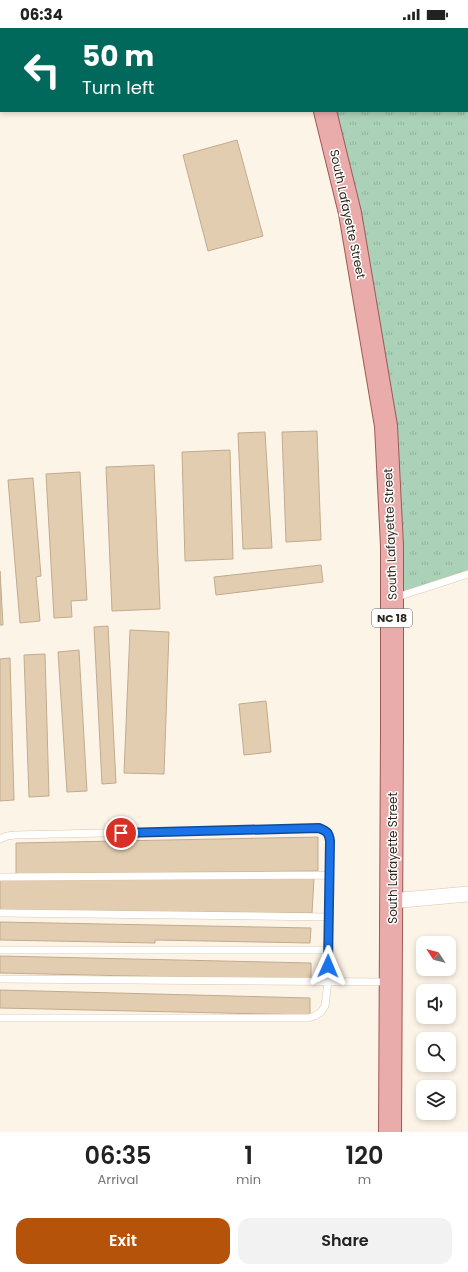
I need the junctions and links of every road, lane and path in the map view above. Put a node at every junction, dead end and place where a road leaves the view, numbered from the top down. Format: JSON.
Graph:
{"nodes":[{"id":1,"x":325,"y":112,"type":"edge"},
{"id":2,"x":468,"y":574,"type":"edge"},
{"id":3,"x":392,"y":598,"type":"junction"},
{"id":4,"x":0,"y":839,"type":"edge"},
{"id":5,"x":330,"y":875,"type":"junction"},
{"id":6,"x":0,"y":877,"type":"edge"},
{"id":7,"x":468,"y":894,"type":"edge"},
{"id":8,"x":391,"y":901,"type":"junction"},
{"id":9,"x":0,"y":913,"type":"edge"},
{"id":10,"x":329,"y":917,"type":"junction"},
{"id":11,"x":0,"y":950,"type":"edge"},
{"id":12,"x":329,"y":950,"type":"junction"},
{"id":13,"x":0,"y":979,"type":"edge"},
{"id":14,"x":328,"y":981,"type":"junction"},
{"id":15,"x":391,"y":982,"type":"junction"},
{"id":16,"x":0,"y":1018,"type":"edge"},
{"id":17,"x":390,"y":1132,"type":"edge"}],
"edges":[{"from":1,"to":3,"type":"main road","name":"South Lafayette Street","number":"NC 18"},
{"from":2,"to":3,"type":"lane"},
{"from":3,"to":8,"type":"main road","name":"South Lafayette Street","number":"NC 18"},
{"from":4,"to":5,"type":"lane"},
{"from":5,"to":6,"type":"lane"},
{"from":5,"to":10,"type":"lane"},
{"from":7,"to":8,"type":"street"},
{"from":8,"to":15,"type":"main road","name":"South Lafayette Street","number":"NC 18"},
{"from":9,"to":10,"type":"lane"},
{"from":10,"to":12,"type":"lane"},
{"from":11,"to":12,"type":"lane"},
{"from":12,"to":14,"type":"lane"},
{"from":13,"to":14,"type":"lane"},
{"from":14,"to":15,"type":"lane"},
{"from":14,"to":16,"type":"lane"},
{"from":15,"to":17,"type":"main road","name":"South Lafayette Street","number":"NC 18"}]}
